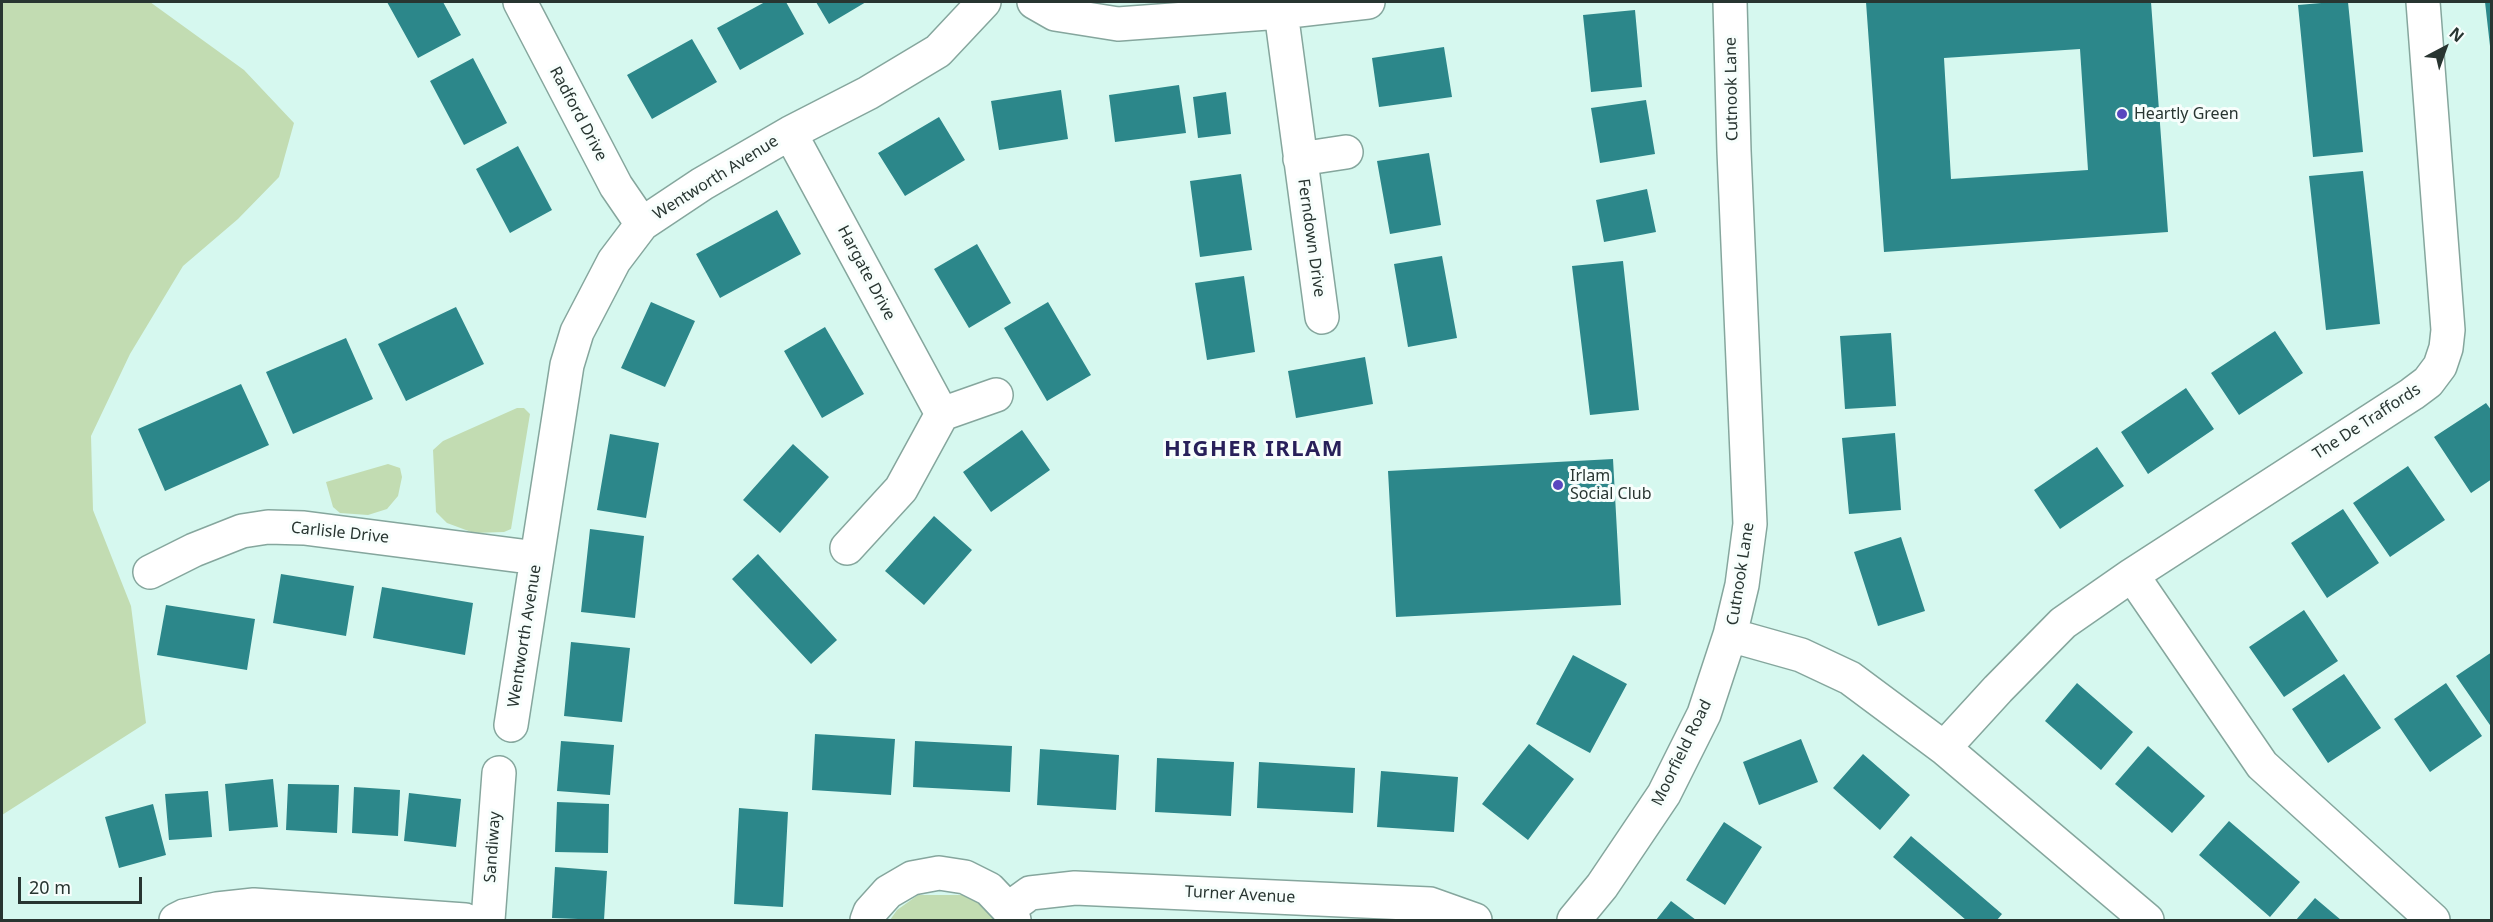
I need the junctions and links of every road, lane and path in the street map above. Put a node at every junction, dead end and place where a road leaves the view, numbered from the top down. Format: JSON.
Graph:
{"nodes":[{"id":1,"x":520,"y":2,"type":"edge"},
{"id":2,"x":984,"y":2,"type":"edge"},
{"id":3,"x":1034,"y":2,"type":"edge"},
{"id":4,"x":1368,"y":2,"type":"edge"},
{"id":5,"x":1730,"y":2,"type":"edge"},
{"id":6,"x":2423,"y":2,"type":"edge"},
{"id":7,"x":1281,"y":12,"type":"junction"},
{"id":8,"x":790,"y":133,"type":"junction"},
{"id":9,"x":1346,"y":152,"type":"dead end"},
{"id":10,"x":1300,"y":159,"type":"junction"},
{"id":11,"x":642,"y":224,"type":"junction"},
{"id":12,"x":1322,"y":317,"type":"dead end"},
{"id":13,"x":996,"y":394,"type":"dead end"},
{"id":14,"x":942,"y":414,"type":"junction"},
{"id":15,"x":847,"y":548,"type":"dead end"},
{"id":16,"x":537,"y":558,"type":"junction"},
{"id":17,"x":150,"y":572,"type":"dead end"},
{"id":18,"x":2132,"y":574,"type":"junction"},
{"id":19,"x":1730,"y":635,"type":"junction"},
{"id":20,"x":511,"y":725,"type":"dead end"},
{"id":21,"x":1944,"y":748,"type":"junction"},
{"id":22,"x":499,"y":773,"type":"dead end"},
{"id":23,"x":1011,"y":915,"type":"edge"},
{"id":24,"x":176,"y":921,"type":"edge"},
{"id":25,"x":465,"y":921,"type":"edge"},
{"id":26,"x":488,"y":921,"type":"edge"},
{"id":27,"x":867,"y":921,"type":"edge"},
{"id":28,"x":1475,"y":921,"type":"edge"},
{"id":29,"x":1574,"y":921,"type":"edge"},
{"id":30,"x":2147,"y":921,"type":"edge"},
{"id":31,"x":2433,"y":921,"type":"edge"}],
"edges":[{"from":1,"to":11,"type":"street","name":"Radford Drive"},
{"from":2,"to":8,"type":"street","name":"Wentworth Avenue"},
{"from":3,"to":7,"type":"street"},
{"from":4,"to":7,"type":"street"},
{"from":5,"to":19,"type":"street","name":"Cutnook Lane"},
{"from":6,"to":18,"type":"street","name":"The De Traffords"},
{"from":7,"to":10,"type":"street","name":"Ferndown Drive"},
{"from":8,"to":11,"type":"street","name":"Wentworth Avenue"},
{"from":8,"to":14,"type":"street","name":"Hargate Drive"},
{"from":9,"to":10,"type":"street","name":"Ferndown Drive"},
{"from":10,"to":12,"type":"street","name":"Ferndown Drive"},
{"from":11,"to":16,"type":"street","name":"Wentworth Avenue"},
{"from":13,"to":14,"type":"street"},
{"from":14,"to":15,"type":"street"},
{"from":16,"to":17,"type":"street","name":"Carlisle Drive"},
{"from":16,"to":20,"type":"street","name":"Wentworth Avenue"},
{"from":18,"to":21,"type":"street","name":"The De Traffords"},
{"from":18,"to":31,"type":"street"},
{"from":19,"to":21,"type":"street","name":"Cutnook Lane"},
{"from":19,"to":29,"type":"street","name":"Moorfield Road"},
{"from":21,"to":30,"type":"street","name":"Cutnook Lane"},
{"from":22,"to":26,"type":"street","name":"Sandiway"},
{"from":23,"to":27,"type":"street","name":"Turner Avenue"},
{"from":23,"to":28,"type":"street","name":"Turner Avenue"},
{"from":24,"to":25,"type":"street"}]}
